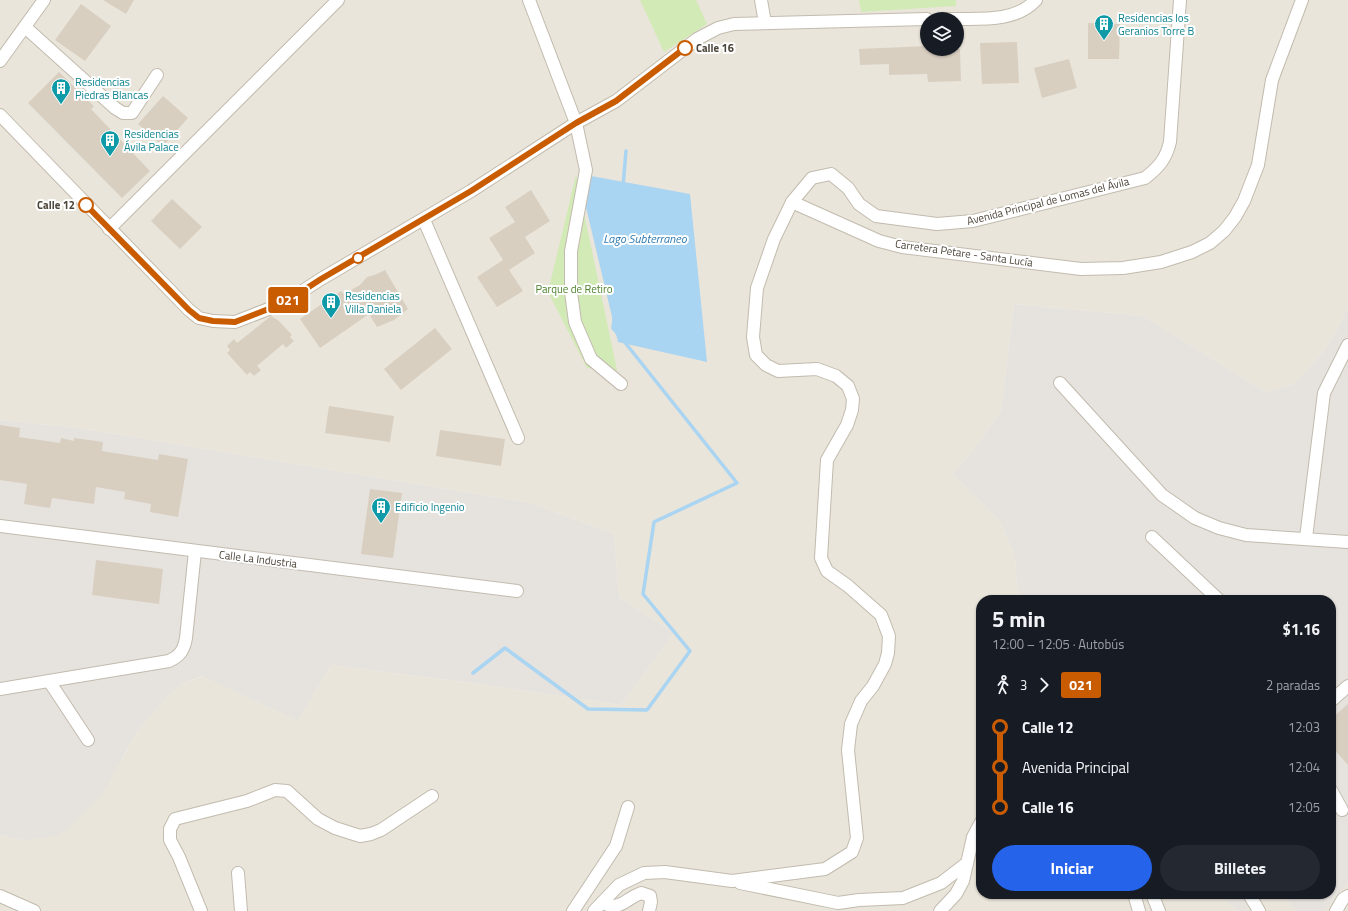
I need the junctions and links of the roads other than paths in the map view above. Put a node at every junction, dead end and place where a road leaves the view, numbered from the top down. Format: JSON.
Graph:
{"nodes":[{"id":1,"x":44,"y":0,"type":"edge"},
{"id":2,"x":338,"y":0,"type":"edge"},
{"id":3,"x":529,"y":0,"type":"edge"},
{"id":4,"x":761,"y":0,"type":"edge"},
{"id":5,"x":1036,"y":0,"type":"edge"},
{"id":6,"x":1180,"y":0,"type":"edge"},
{"id":7,"x":1302,"y":0,"type":"edge"},
{"id":8,"x":920,"y":19,"type":"edge"},
{"id":9,"x":964,"y":19,"type":"edge"},
{"id":10,"x":765,"y":23,"type":"junction"},
{"id":11,"x":25,"y":27,"type":"junction"},
{"id":12,"x":0,"y":61,"type":"edge"},
{"id":13,"x":157,"y":75,"type":"dead end"},
{"id":14,"x":0,"y":115,"type":"edge"},
{"id":15,"x":576,"y":123,"type":"junction"},
{"id":16,"x":792,"y":202,"type":"junction"},
{"id":17,"x":424,"y":220,"type":"junction"},
{"id":18,"x":109,"y":228,"type":"junction"},
{"id":19,"x":1348,"y":345,"type":"edge"},
{"id":20,"x":1060,"y":383,"type":"dead end"},
{"id":21,"x":621,"y":384,"type":"dead end"},
{"id":22,"x":518,"y":438,"type":"dead end"},
{"id":23,"x":0,"y":526,"type":"edge"},
{"id":24,"x":1152,"y":537,"type":"dead end"},
{"id":25,"x":1306,"y":538,"type":"junction"},
{"id":26,"x":1348,"y":542,"type":"edge"},
{"id":27,"x":195,"y":551,"type":"junction"},
{"id":28,"x":517,"y":591,"type":"dead end"},
{"id":29,"x":1214,"y":595,"type":"edge"},
{"id":30,"x":49,"y":681,"type":"junction"},
{"id":31,"x":1348,"y":686,"type":"edge"},
{"id":32,"x":0,"y":689,"type":"edge"},
{"id":33,"x":1336,"y":697,"type":"edge"},
{"id":34,"x":88,"y":740,"type":"dead end"},
{"id":35,"x":432,"y":796,"type":"dead end"},
{"id":36,"x":1336,"y":802,"type":"edge"},
{"id":37,"x":628,"y":807,"type":"dead end"},
{"id":38,"x":1340,"y":811,"type":"edge"},
{"id":39,"x":976,"y":831,"type":"edge"},
{"id":40,"x":966,"y":863,"type":"junction"},
{"id":41,"x":238,"y":873,"type":"dead end"},
{"id":42,"x":732,"y":881,"type":"junction"},
{"id":43,"x":0,"y":896,"type":"edge"},
{"id":44,"x":1348,"y":896,"type":"edge"},
{"id":45,"x":1135,"y":899,"type":"edge"},
{"id":46,"x":1154,"y":899,"type":"edge"},
{"id":47,"x":1252,"y":899,"type":"edge"},
{"id":48,"x":598,"y":907,"type":"edge"},
{"id":49,"x":34,"y":911,"type":"edge"},
{"id":50,"x":201,"y":911,"type":"edge"},
{"id":51,"x":241,"y":911,"type":"edge"},
{"id":52,"x":573,"y":911,"type":"edge"},
{"id":53,"x":649,"y":911,"type":"edge"},
{"id":54,"x":940,"y":911,"type":"edge"},
{"id":55,"x":1139,"y":911,"type":"edge"},
{"id":56,"x":1159,"y":911,"type":"edge"},
{"id":57,"x":1259,"y":911,"type":"edge"},
{"id":58,"x":1336,"y":911,"type":"edge"}],
"edges":[{"from":1,"to":11,"type":"street"},
{"from":2,"to":18,"type":"street"},
{"from":3,"to":15,"type":"street"},
{"from":4,"to":10,"type":"street"},
{"from":5,"to":9,"type":"street"},
{"from":6,"to":16,"type":"street","name":"Avenida Principal de Lomas del Ávila"},
{"from":7,"to":16,"type":"street","name":"Carretera Petare - Santa Lucía"},
{"from":8,"to":10,"type":"street"},
{"from":10,"to":15,"type":"street"},
{"from":11,"to":12,"type":"street"},
{"from":11,"to":13,"type":"street"},
{"from":14,"to":18,"type":"street"},
{"from":15,"to":17,"type":"street"},
{"from":15,"to":21,"type":"street"},
{"from":16,"to":42,"type":"street"},
{"from":17,"to":18,"type":"street"},
{"from":17,"to":22,"type":"street"},
{"from":19,"to":25,"type":"street"},
{"from":20,"to":25,"type":"street"},
{"from":23,"to":27,"type":"street","name":"Calle La Industria"},
{"from":24,"to":29,"type":"street"},
{"from":25,"to":26,"type":"street"},
{"from":27,"to":28,"type":"street","name":"Calle La Industria"},
{"from":27,"to":30,"type":"street"},
{"from":30,"to":32,"type":"street"},
{"from":30,"to":34,"type":"street"},
{"from":31,"to":33,"type":"street"},
{"from":35,"to":50,"type":"street"},
{"from":36,"to":38,"type":"street"},
{"from":37,"to":52,"type":"street"},
{"from":39,"to":40,"type":"street"},
{"from":40,"to":42,"type":"street"},
{"from":40,"to":54,"type":"street"},
{"from":41,"to":51,"type":"street"},
{"from":42,"to":48,"type":"street"},
{"from":43,"to":49,"type":"street"},
{"from":44,"to":58,"type":"street"},
{"from":45,"to":55,"type":"street"},
{"from":46,"to":56,"type":"street"},
{"from":47,"to":57,"type":"street"},
{"from":48,"to":53,"type":"street"}]}
